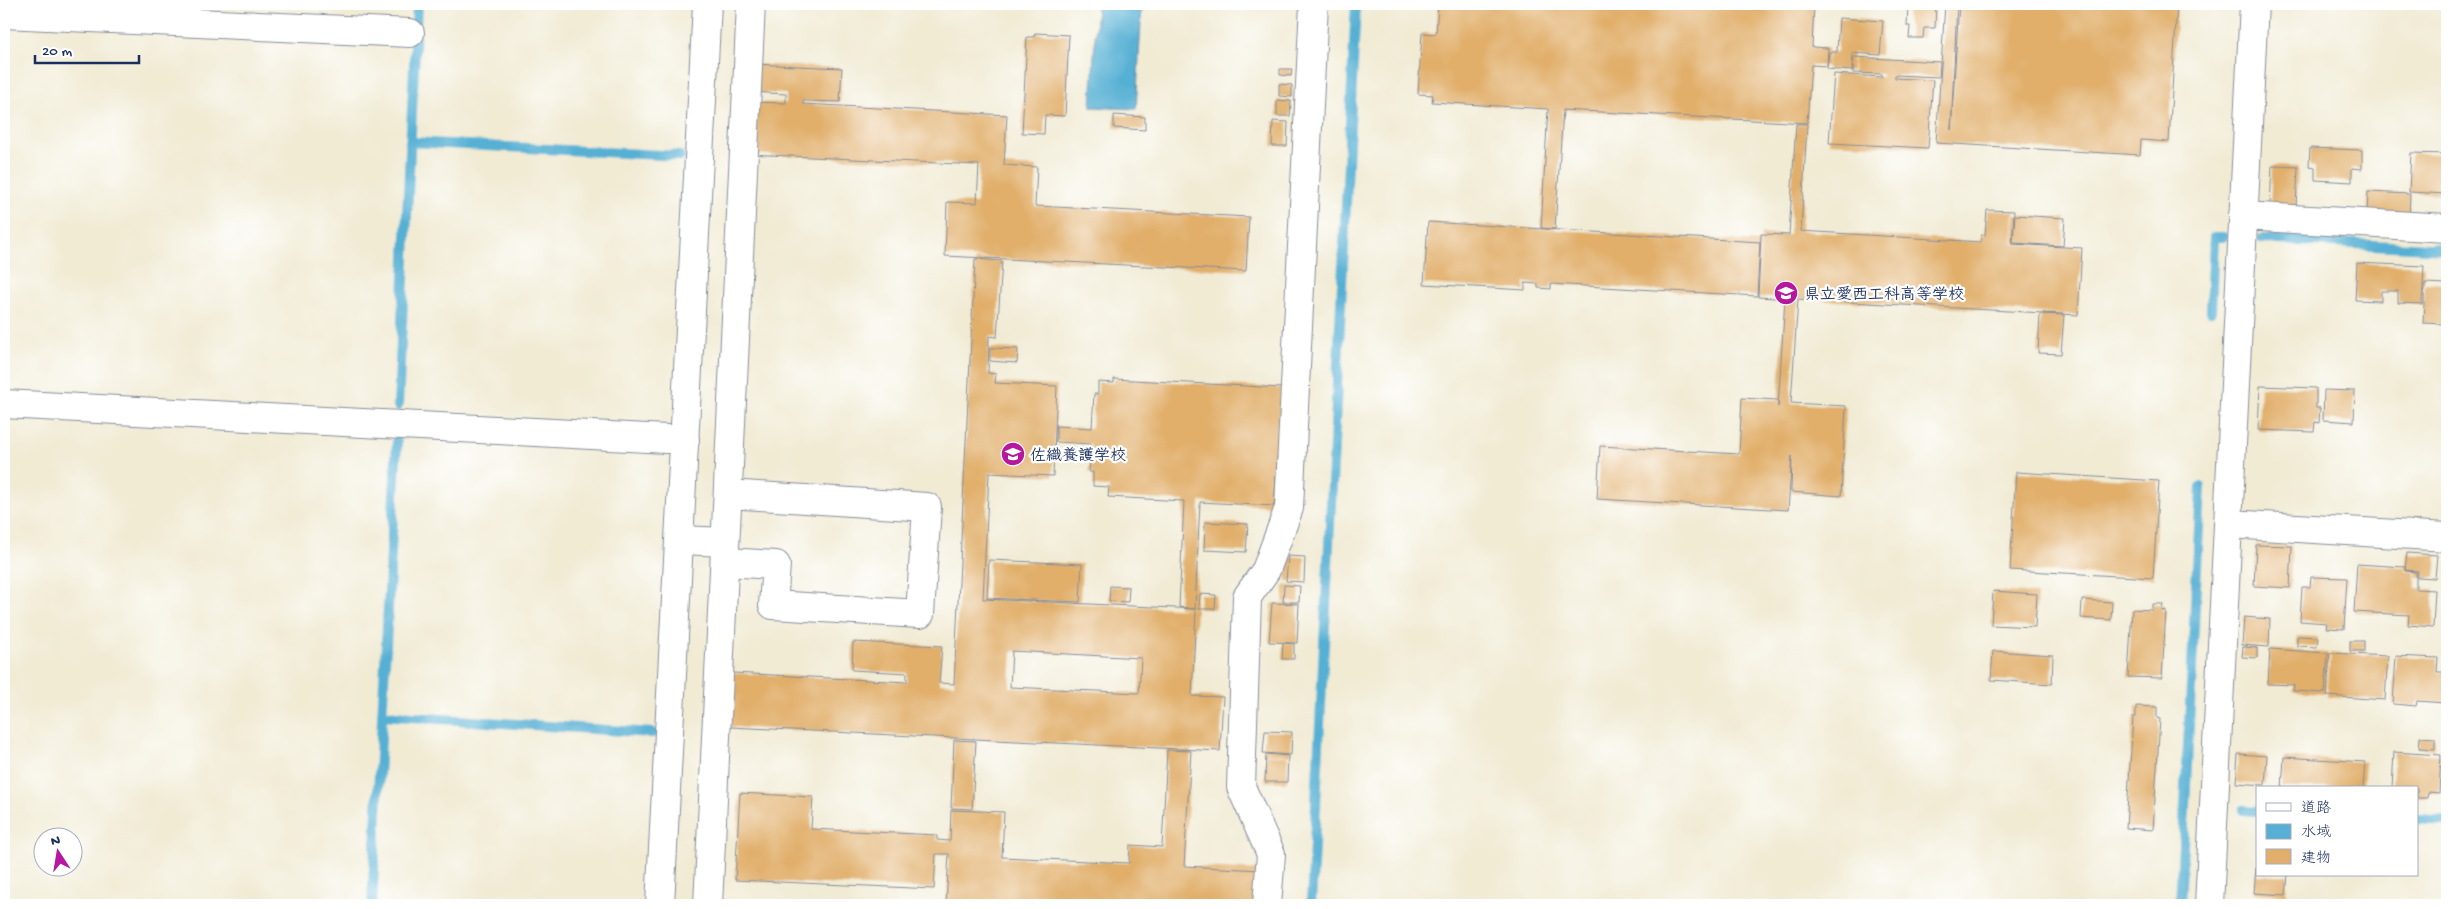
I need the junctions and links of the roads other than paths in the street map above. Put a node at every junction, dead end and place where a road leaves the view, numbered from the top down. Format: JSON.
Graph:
{"nodes":[{"id":1,"x":707,"y":4,"type":"edge"},
{"id":2,"x":751,"y":4,"type":"edge"},
{"id":3,"x":1314,"y":4,"type":"edge"},
{"id":4,"x":2254,"y":4,"type":"edge"},
{"id":5,"x":4,"y":14,"type":"edge"},
{"id":6,"x":410,"y":33,"type":"dead end"},
{"id":7,"x":2244,"y":216,"type":"junction"},
{"id":8,"x":2447,"y":228,"type":"edge"},
{"id":9,"x":4,"y":404,"type":"edge"},
{"id":10,"x":685,"y":440,"type":"junction"},
{"id":11,"x":728,"y":494,"type":"junction"},
{"id":12,"x":2229,"y":524,"type":"junction"},
{"id":13,"x":2447,"y":537,"type":"edge"},
{"id":14,"x":680,"y":540,"type":"junction"},
{"id":15,"x":725,"y":552,"type":"junction"},
{"id":16,"x":660,"y":905,"type":"edge"},
{"id":17,"x":708,"y":905,"type":"edge"},
{"id":18,"x":1267,"y":905,"type":"edge"},
{"id":19,"x":2209,"y":905,"type":"edge"}],
"edges":[{"from":1,"to":10,"type":"street"},
{"from":2,"to":11,"type":"street"},
{"from":3,"to":18,"type":"street"},
{"from":4,"to":7,"type":"street"},
{"from":5,"to":6,"type":"street"},
{"from":7,"to":8,"type":"street"},
{"from":7,"to":12,"type":"street"},
{"from":9,"to":10,"type":"street"},
{"from":10,"to":14,"type":"street"},
{"from":11,"to":15,"type":"street"},
{"from":11,"to":15,"type":"street"},
{"from":12,"to":13,"type":"street"},
{"from":12,"to":19,"type":"street"},
{"from":14,"to":15,"type":"street"},
{"from":14,"to":16,"type":"street"},
{"from":15,"to":17,"type":"street"}]}
